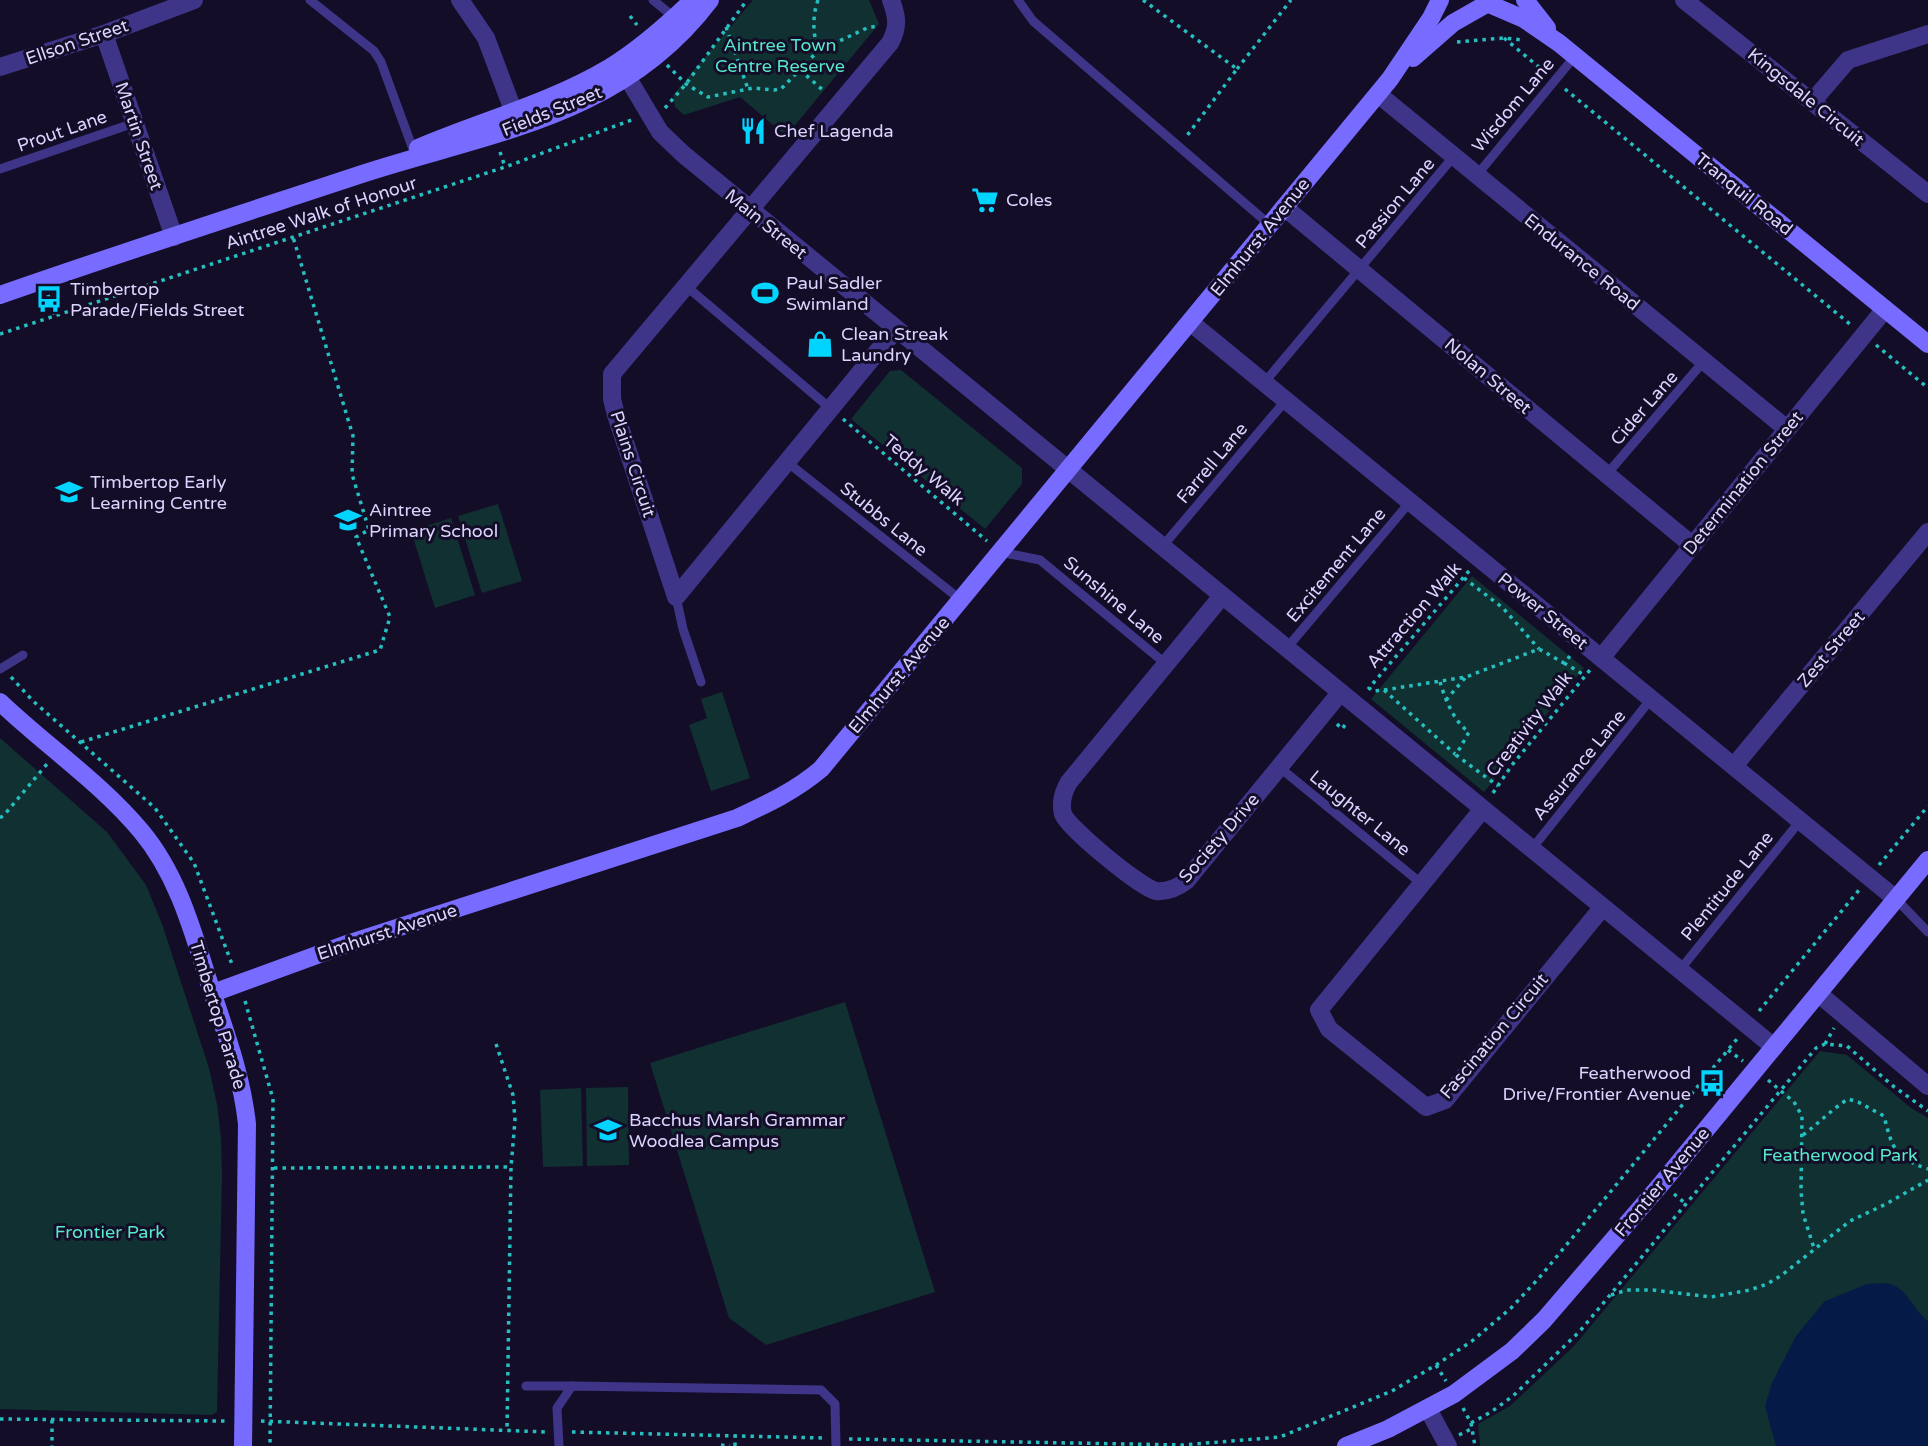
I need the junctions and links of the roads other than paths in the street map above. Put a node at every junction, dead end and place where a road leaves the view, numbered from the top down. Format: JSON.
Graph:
{"nodes":[{"id":1,"x":194,"y":0,"type":"edge"},
{"id":2,"x":310,"y":0,"type":"edge"},
{"id":3,"x":460,"y":0,"type":"edge"},
{"id":4,"x":653,"y":0,"type":"edge"},
{"id":5,"x":693,"y":0,"type":"edge"},
{"id":6,"x":710,"y":0,"type":"edge"},
{"id":7,"x":891,"y":0,"type":"edge"},
{"id":8,"x":1018,"y":0,"type":"edge"},
{"id":9,"x":1440,"y":0,"type":"edge"},
{"id":10,"x":1459,"y":0,"type":"edge"},
{"id":11,"x":1525,"y":0,"type":"edge"},
{"id":12,"x":1684,"y":0,"type":"edge"},
{"id":13,"x":1490,"y":3,"type":"edge"},
{"id":14,"x":675,"y":18,"type":"junction"},
{"id":15,"x":104,"y":34,"type":"junction"},
{"id":16,"x":1928,"y":34,"type":"edge"},
{"id":17,"x":1559,"y":43,"type":"junction"},
{"id":18,"x":1575,"y":56,"type":"junction"},
{"id":19,"x":618,"y":62,"type":"junction"},
{"id":20,"x":0,"y":67,"type":"edge"},
{"id":21,"x":627,"y":79,"type":"junction"},
{"id":22,"x":1390,"y":79,"type":"junction"},
{"id":23,"x":1378,"y":94,"type":"junction"},
{"id":24,"x":1812,"y":102,"type":"junction"},
{"id":25,"x":516,"y":118,"type":"junction"},
{"id":26,"x":134,"y":122,"type":"junction"},
{"id":27,"x":415,"y":154,"type":"junction"},
{"id":28,"x":1454,"y":156,"type":"junction"},
{"id":29,"x":0,"y":169,"type":"edge"},
{"id":30,"x":1476,"y":175,"type":"junction"},
{"id":31,"x":1928,"y":194,"type":"edge"},
{"id":32,"x":1284,"y":207,"type":"junction"},
{"id":33,"x":750,"y":211,"type":"junction"},
{"id":34,"x":1269,"y":225,"type":"junction"},
{"id":35,"x":174,"y":237,"type":"junction"},
{"id":36,"x":1360,"y":270,"type":"junction"},
{"id":37,"x":686,"y":286,"type":"junction"},
{"id":38,"x":0,"y":295,"type":"edge"},
{"id":39,"x":1885,"y":309,"type":"junction"},
{"id":40,"x":1190,"y":322,"type":"junction"},
{"id":41,"x":896,"y":329,"type":"junction"},
{"id":42,"x":1928,"y":344,"type":"edge"},
{"id":43,"x":1704,"y":362,"type":"junction"},
{"id":44,"x":1264,"y":383,"type":"junction"},
{"id":45,"x":1286,"y":400,"type":"junction"},
{"id":46,"x":831,"y":409,"type":"junction"},
{"id":47,"x":1787,"y":429,"type":"junction"},
{"id":48,"x":787,"y":462,"type":"junction"},
{"id":49,"x":1068,"y":470,"type":"junction"},
{"id":50,"x":1607,"y":474,"type":"junction"},
{"id":51,"x":1410,"y":502,"type":"junction"},
{"id":52,"x":1928,"y":532,"type":"edge"},
{"id":53,"x":1692,"y":545,"type":"junction"},
{"id":54,"x":1162,"y":547,"type":"junction"},
{"id":55,"x":1000,"y":552,"type":"junction"},
{"id":56,"x":1222,"y":596,"type":"junction"},
{"id":57,"x":676,"y":597,"type":"junction"},
{"id":58,"x":961,"y":600,"type":"junction"},
{"id":59,"x":1286,"y":649,"type":"junction"},
{"id":60,"x":23,"y":655,"type":"dead end"},
{"id":61,"x":1601,"y":658,"type":"junction"},
{"id":62,"x":1166,"y":664,"type":"junction"},
{"id":63,"x":0,"y":669,"type":"edge"},
{"id":64,"x":701,"y":682,"type":"dead end"},
{"id":65,"x":1340,"y":693,"type":"junction"},
{"id":66,"x":1651,"y":699,"type":"junction"},
{"id":67,"x":0,"y":702,"type":"edge"},
{"id":68,"x":1734,"y":766,"type":"junction"},
{"id":69,"x":1279,"y":767,"type":"junction"},
{"id":70,"x":1482,"y":810,"type":"junction"},
{"id":71,"x":1800,"y":821,"type":"junction"},
{"id":72,"x":1531,"y":850,"type":"junction"},
{"id":73,"x":1928,"y":860,"type":"edge"},
{"id":74,"x":1422,"y":884,"type":"junction"},
{"id":75,"x":1896,"y":899,"type":"junction"},
{"id":76,"x":1602,"y":908,"type":"junction"},
{"id":77,"x":1928,"y":932,"type":"edge"},
{"id":78,"x":1679,"y":971,"type":"junction"},
{"id":79,"x":213,"y":993,"type":"junction"},
{"id":80,"x":1819,"y":993,"type":"junction"},
{"id":81,"x":1774,"y":1047,"type":"junction"},
{"id":82,"x":1928,"y":1086,"type":"edge"},
{"id":83,"x":526,"y":1386,"type":"dead end"},
{"id":84,"x":572,"y":1386,"type":"junction"},
{"id":85,"x":1428,"y":1409,"type":"junction"},
{"id":86,"x":836,"y":1442,"type":"edge"},
{"id":87,"x":243,"y":1446,"type":"edge"},
{"id":88,"x":559,"y":1446,"type":"edge"},
{"id":89,"x":1346,"y":1446,"type":"edge"},
{"id":90,"x":1448,"y":1446,"type":"edge"}],
"edges":[{"from":1,"to":15,"type":"street","name":"Ellson Street"},
{"from":2,"to":27,"type":"lane"},
{"from":3,"to":25,"type":"street"},
{"from":4,"to":14,"type":"lane"},
{"from":5,"to":14,"type":"street","name":"Fields Street"},
{"from":6,"to":21,"type":"street","name":"Fields Street"},
{"from":7,"to":33,"type":"street","name":"Plains Circuit"},
{"from":8,"to":34,"type":"lane"},
{"from":9,"to":22,"type":"street","name":"Elmhurst Avenue"},
{"from":10,"to":13,"type":"street"},
{"from":11,"to":17,"type":"street"},
{"from":12,"to":24,"type":"street","name":"Kingsdale Circuit"},
{"from":13,"to":17,"type":"street"},
{"from":13,"to":22,"type":"street","name":"Elmhurst Avenue"},
{"from":14,"to":19,"type":"street","name":"Fields Street"},
{"from":15,"to":20,"type":"street","name":"Ellson Street"},
{"from":15,"to":26,"type":"street","name":"Martin Street"},
{"from":16,"to":24,"type":"street"},
{"from":17,"to":18,"type":"street","name":"Tranquil Road"},
{"from":18,"to":30,"type":"lane","name":"Wisdom Lane"},
{"from":18,"to":39,"type":"street","name":"Tranquil Road"},
{"from":19,"to":21,"type":"street","name":"Main Street"},
{"from":19,"to":25,"type":"street","name":"Fields Street"},
{"from":21,"to":25,"type":"street","name":"Fields Street"},
{"from":21,"to":33,"type":"street","name":"Main Street"},
{"from":22,"to":23,"type":"street","name":"Elmhurst Avenue"},
{"from":23,"to":28,"type":"street","name":"Endurance Road"},
{"from":23,"to":32,"type":"street","name":"Elmhurst Avenue"},
{"from":24,"to":31,"type":"street","name":"Kingsdale Circuit"},
{"from":25,"to":27,"type":"street","name":"Fields Street"},
{"from":26,"to":29,"type":"lane","name":"Prout Lane"},
{"from":26,"to":35,"type":"street","name":"Martin Street"},
{"from":27,"to":35,"type":"street","name":"Fields Street"},
{"from":28,"to":30,"type":"street","name":"Endurance Road"},
{"from":28,"to":36,"type":"lane","name":"Passion Lane"},
{"from":30,"to":43,"type":"street","name":"Endurance Road"},
{"from":32,"to":34,"type":"street","name":"Elmhurst Avenue"},
{"from":32,"to":36,"type":"street","name":"Nolan Street"},
{"from":33,"to":37,"type":"street","name":"Plains Circuit"},
{"from":33,"to":41,"type":"street","name":"Main Street"},
{"from":34,"to":40,"type":"street","name":"Elmhurst Avenue"},
{"from":35,"to":38,"type":"street","name":"Fields Street"},
{"from":36,"to":44,"type":"lane","name":"Passion Lane"},
{"from":36,"to":50,"type":"street","name":"Nolan Street"},
{"from":37,"to":46,"type":"lane"},
{"from":37,"to":57,"type":"street","name":"Plains Circuit"},
{"from":39,"to":42,"type":"street","name":"Tranquil Road"},
{"from":39,"to":47,"type":"street","name":"Determination Street"},
{"from":40,"to":44,"type":"street","name":"Power Street"},
{"from":40,"to":49,"type":"street","name":"Elmhurst Avenue"},
{"from":41,"to":46,"type":"street"},
{"from":41,"to":49,"type":"street","name":"Main Street"},
{"from":43,"to":47,"type":"street","name":"Endurance Road"},
{"from":43,"to":50,"type":"lane","name":"Cider Lane"},
{"from":44,"to":45,"type":"street","name":"Power Street"},
{"from":45,"to":51,"type":"street","name":"Power Street"},
{"from":45,"to":54,"type":"lane","name":"Farrell Lane"},
{"from":46,"to":48,"type":"street"},
{"from":47,"to":53,"type":"street","name":"Determination Street"},
{"from":48,"to":57,"type":"street"},
{"from":48,"to":58,"type":"lane","name":"Stubbs Lane"},
{"from":49,"to":54,"type":"street","name":"Main Street"},
{"from":49,"to":55,"type":"street","name":"Elmhurst Avenue"},
{"from":50,"to":53,"type":"street","name":"Nolan Street"},
{"from":51,"to":59,"type":"lane","name":"Excitement Lane"},
{"from":51,"to":61,"type":"street","name":"Power Street"},
{"from":52,"to":68,"type":"street","name":"Zest Street"},
{"from":53,"to":61,"type":"street","name":"Determination Street"},
{"from":54,"to":56,"type":"street","name":"Main Street"},
{"from":55,"to":58,"type":"street","name":"Elmhurst Avenue"},
{"from":55,"to":62,"type":"lane","name":"Sunshine Lane"},
{"from":56,"to":59,"type":"street","name":"Main Street"},
{"from":56,"to":62,"type":"street","name":"Society Drive"},
{"from":57,"to":64,"type":"lane","name":"Plains Circuit"},
{"from":58,"to":79,"type":"street","name":"Elmhurst Avenue"},
{"from":59,"to":65,"type":"street","name":"Main Street"},
{"from":60,"to":63,"type":"lane"},
{"from":61,"to":66,"type":"street","name":"Power Street"},
{"from":62,"to":69,"type":"street","name":"Society Drive"},
{"from":65,"to":69,"type":"street","name":"Society Drive"},
{"from":65,"to":70,"type":"street","name":"Main Street"},
{"from":66,"to":68,"type":"street","name":"Power Street"},
{"from":66,"to":72,"type":"lane","name":"Assurance Lane"},
{"from":67,"to":79,"type":"street","name":"Timbertop Parade"},
{"from":68,"to":71,"type":"street","name":"Power Street"},
{"from":69,"to":74,"type":"lane","name":"Laughter Lane"},
{"from":70,"to":72,"type":"street","name":"Main Street"},
{"from":70,"to":74,"type":"street","name":"Fascination Circuit"},
{"from":71,"to":75,"type":"street","name":"Power Street"},
{"from":71,"to":78,"type":"lane","name":"Plentitude Lane"},
{"from":72,"to":76,"type":"street","name":"Main Street"},
{"from":73,"to":75,"type":"street","name":"Frontier Avenue"},
{"from":74,"to":76,"type":"street","name":"Fascination Circuit"},
{"from":75,"to":77,"type":"lane"},
{"from":75,"to":80,"type":"street","name":"Frontier Avenue"},
{"from":76,"to":78,"type":"street","name":"Main Street"},
{"from":78,"to":81,"type":"street","name":"Main Street"},
{"from":79,"to":87,"type":"street","name":"Timbertop Parade"},
{"from":80,"to":81,"type":"street","name":"Frontier Avenue"},
{"from":80,"to":82,"type":"street"},
{"from":81,"to":85,"type":"street","name":"Frontier Avenue"},
{"from":83,"to":84,"type":"lane"},
{"from":84,"to":86,"type":"lane"},
{"from":84,"to":88,"type":"lane"},
{"from":85,"to":89,"type":"street","name":"Frontier Avenue"},
{"from":85,"to":90,"type":"street"}]}
